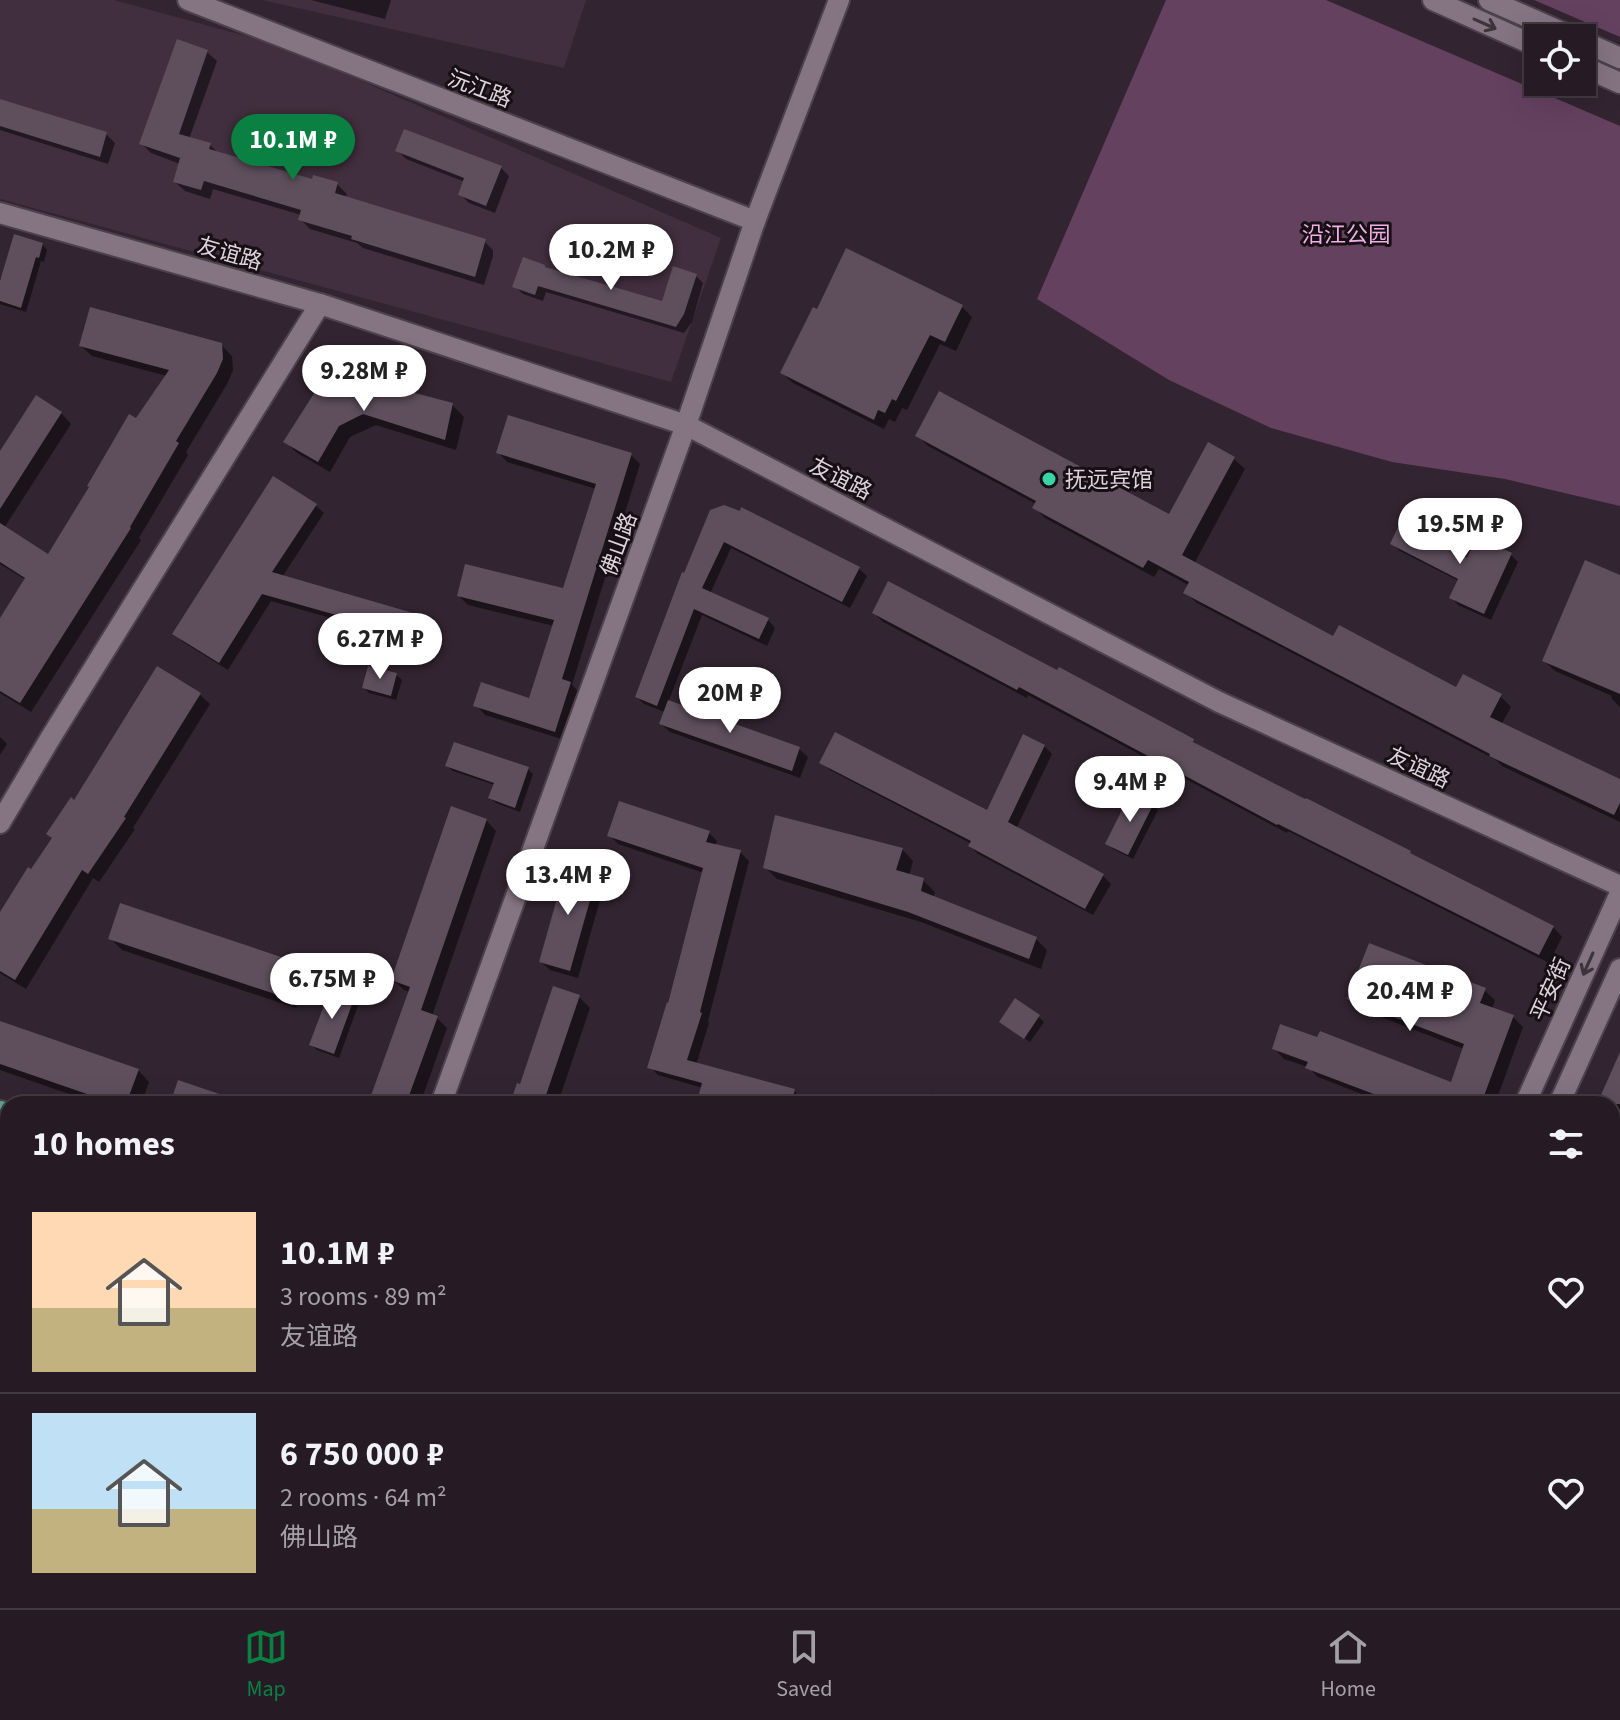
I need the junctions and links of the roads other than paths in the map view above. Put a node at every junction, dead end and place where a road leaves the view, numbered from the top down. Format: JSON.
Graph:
{"nodes":[{"id":1,"x":188,"y":0,"type":"edge"},
{"id":2,"x":839,"y":0,"type":"edge"},
{"id":3,"x":1433,"y":0,"type":"edge"},
{"id":4,"x":1489,"y":0,"type":"edge"},
{"id":5,"x":1543,"y":24,"type":"edge"},
{"id":6,"x":1524,"y":41,"type":"edge"},
{"id":7,"x":1596,"y":47,"type":"edge"},
{"id":8,"x":1620,"y":58,"type":"edge"},
{"id":9,"x":1596,"y":72,"type":"edge"},
{"id":10,"x":1620,"y":83,"type":"edge"},
{"id":11,"x":0,"y":213,"type":"edge"},
{"id":12,"x":755,"y":221,"type":"junction"},
{"id":13,"x":320,"y":304,"type":"junction"},
{"id":14,"x":686,"y":425,"type":"junction"},
{"id":15,"x":0,"y":823,"type":"edge"},
{"id":16,"x":1620,"y":886,"type":"edge"},
{"id":17,"x":1620,"y":893,"type":"edge"},
{"id":18,"x":1620,"y":969,"type":"edge"},
{"id":19,"x":444,"y":1096,"type":"edge"},
{"id":20,"x":1529,"y":1096,"type":"edge"},
{"id":21,"x":1563,"y":1096,"type":"edge"}],
"edges":[{"from":1,"to":12,"type":"street","name":"沅江路"},
{"from":2,"to":12,"type":"street","name":"佛山路"},
{"from":3,"to":6,"type":"street","one_way":true},
{"from":4,"to":5,"type":"street"},
{"from":7,"to":8,"type":"street"},
{"from":9,"to":10,"type":"street"},
{"from":11,"to":13,"type":"street","name":"友谊路"},
{"from":12,"to":14,"type":"street","name":"佛山路"},
{"from":13,"to":14,"type":"street","name":"友谊路"},
{"from":13,"to":15,"type":"street"},
{"from":14,"to":16,"type":"street","name":"友谊路"},
{"from":14,"to":19,"type":"street","name":"佛山路"},
{"from":17,"to":20,"type":"street","name":"平安街","one_way":true},
{"from":18,"to":21,"type":"street"}]}
